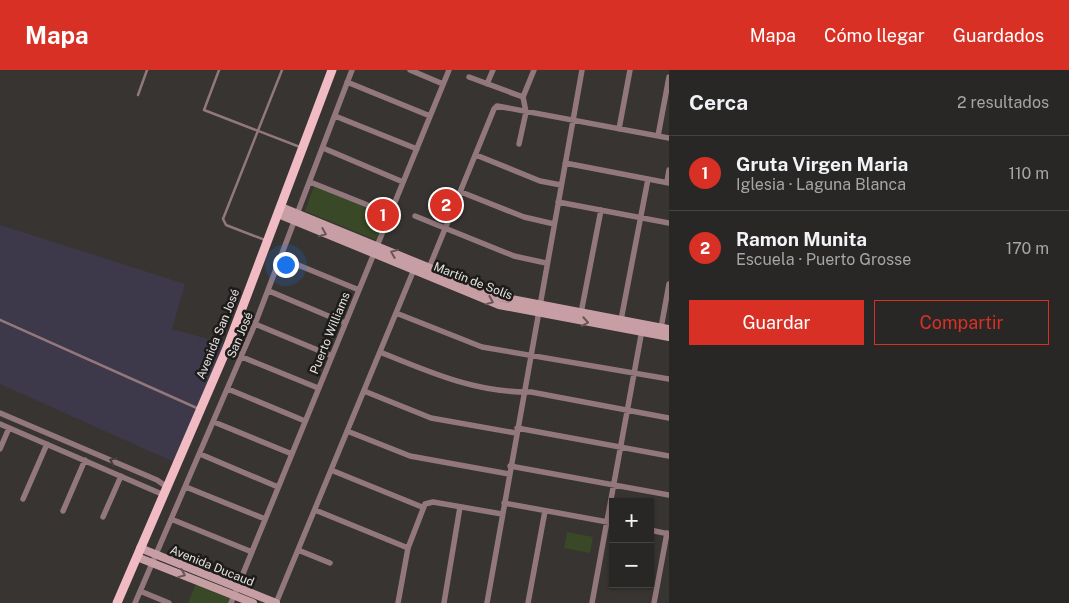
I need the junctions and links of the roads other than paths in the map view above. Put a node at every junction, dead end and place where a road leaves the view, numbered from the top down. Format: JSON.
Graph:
{"nodes":[{"id":1,"x":147,"y":70,"type":"edge"},
{"id":2,"x":219,"y":70,"type":"edge"},
{"id":3,"x":282,"y":70,"type":"edge"},
{"id":4,"x":332,"y":70,"type":"edge"},
{"id":5,"x":352,"y":70,"type":"edge"},
{"id":6,"x":410,"y":70,"type":"edge"},
{"id":7,"x":449,"y":70,"type":"edge"},
{"id":8,"x":492,"y":70,"type":"edge"},
{"id":9,"x":534,"y":70,"type":"edge"},
{"id":10,"x":582,"y":70,"type":"edge"},
{"id":11,"x":630,"y":70,"type":"edge"},
{"id":12,"x":468,"y":77,"type":"dead end"},
{"id":13,"x":669,"y":77,"type":"edge"},
{"id":14,"x":347,"y":82,"type":"junction"},
{"id":15,"x":443,"y":84,"type":"junction"},
{"id":16,"x":487,"y":84,"type":"junction"},
{"id":17,"x":138,"y":94,"type":"dead end"},
{"id":18,"x":523,"y":97,"type":"junction"},
{"id":19,"x":526,"y":112,"type":"junction"},
{"id":20,"x":335,"y":116,"type":"junction"},
{"id":21,"x":430,"y":116,"type":"junction"},
{"id":22,"x":573,"y":120,"type":"junction"},
{"id":23,"x":619,"y":129,"type":"junction"},
{"id":24,"x":258,"y":131,"type":"junction"},
{"id":25,"x":658,"y":136,"type":"junction"},
{"id":26,"x":669,"y":138,"type":"edge"},
{"id":27,"x":519,"y":144,"type":"dead end"},
{"id":28,"x":303,"y":148,"type":"junction"},
{"id":29,"x":323,"y":148,"type":"junction"},
{"id":30,"x":417,"y":149,"type":"junction"},
{"id":31,"x":476,"y":155,"type":"junction"},
{"id":32,"x":565,"y":163,"type":"junction"},
{"id":33,"x":669,"y":170,"type":"edge"},
{"id":34,"x":648,"y":179,"type":"junction"},
{"id":35,"x":310,"y":182,"type":"junction"},
{"id":36,"x":403,"y":182,"type":"junction"},
{"id":37,"x":668,"y":182,"type":"edge"},
{"id":38,"x":561,"y":185,"type":"junction"},
{"id":39,"x":461,"y":192,"type":"junction"},
{"id":40,"x":558,"y":202,"type":"junction"},
{"id":41,"x":280,"y":210,"type":"junction"},
{"id":42,"x":600,"y":210,"type":"junction"},
{"id":43,"x":390,"y":214,"type":"junction"},
{"id":44,"x":414,"y":216,"type":"dead end"},
{"id":45,"x":641,"y":217,"type":"junction"},
{"id":46,"x":297,"y":218,"type":"junction"},
{"id":47,"x":669,"y":223,"type":"edge"},
{"id":48,"x":554,"y":224,"type":"junction"},
{"id":49,"x":446,"y":229,"type":"junction"},
{"id":50,"x":268,"y":241,"type":"junction"},
{"id":51,"x":375,"y":250,"type":"junction"},
{"id":52,"x":281,"y":258,"type":"junction"},
{"id":53,"x":546,"y":263,"type":"junction"},
{"id":54,"x":415,"y":266,"type":"junction"},
{"id":55,"x":429,"y":268,"type":"junction"},
{"id":56,"x":669,"y":284,"type":"edge"},
{"id":57,"x":358,"y":290,"type":"junction"},
{"id":58,"x":268,"y":291,"type":"junction"},
{"id":59,"x":538,"y":309,"type":"junction"},
{"id":60,"x":396,"y":312,"type":"junction"},
{"id":61,"x":582,"y":313,"type":"junction"},
{"id":62,"x":0,"y":320,"type":"edge"},
{"id":63,"x":621,"y":320,"type":"junction"},
{"id":64,"x":345,"y":323,"type":"junction"},
{"id":65,"x":256,"y":324,"type":"junction"},
{"id":66,"x":642,"y":328,"type":"junction"},
{"id":67,"x":665,"y":328,"type":"edge"},
{"id":68,"x":669,"y":337,"type":"edge"},
{"id":69,"x":380,"y":352,"type":"junction"},
{"id":70,"x":530,"y":354,"type":"junction"},
{"id":71,"x":332,"y":356,"type":"junction"},
{"id":72,"x":242,"y":357,"type":"junction"},
{"id":73,"x":634,"y":373,"type":"junction"},
{"id":74,"x":669,"y":379,"type":"edge"},
{"id":75,"x":318,"y":388,"type":"junction"},
{"id":76,"x":228,"y":389,"type":"junction"},
{"id":77,"x":364,"y":391,"type":"junction"},
{"id":78,"x":523,"y":392,"type":"junction"},
{"id":79,"x":201,"y":410,"type":"junction"},
{"id":80,"x":627,"y":410,"type":"junction"},
{"id":81,"x":0,"y":413,"type":"edge"},
{"id":82,"x":669,"y":418,"type":"edge"},
{"id":83,"x":305,"y":421,"type":"junction"},
{"id":84,"x":214,"y":422,"type":"junction"},
{"id":85,"x":0,"y":424,"type":"edge"},
{"id":86,"x":10,"y":428,"type":"junction"},
{"id":87,"x":517,"y":430,"type":"junction"},
{"id":88,"x":347,"y":431,"type":"junction"},
{"id":89,"x":47,"y":444,"type":"junction"},
{"id":90,"x":620,"y":447,"type":"junction"},
{"id":91,"x":0,"y":450,"type":"edge"},
{"id":92,"x":200,"y":454,"type":"junction"},
{"id":93,"x":292,"y":454,"type":"junction"},
{"id":94,"x":669,"y":456,"type":"edge"},
{"id":95,"x":85,"y":460,"type":"junction"},
{"id":96,"x":510,"y":466,"type":"junction"},
{"id":97,"x":331,"y":470,"type":"junction"},
{"id":98,"x":509,"y":474,"type":"junction"},
{"id":99,"x":121,"y":476,"type":"junction"},
{"id":100,"x":613,"y":485,"type":"junction"},
{"id":101,"x":278,"y":486,"type":"junction"},
{"id":102,"x":186,"y":487,"type":"junction"},
{"id":103,"x":165,"y":491,"type":"junction"},
{"id":104,"x":669,"y":495,"type":"edge"},
{"id":105,"x":23,"y":498,"type":"dead end"},
{"id":106,"x":612,"y":498,"type":"edge"},
{"id":107,"x":504,"y":503,"type":"junction"},
{"id":108,"x":460,"y":506,"type":"junction"},
{"id":109,"x":422,"y":507,"type":"junction"},
{"id":110,"x":315,"y":510,"type":"junction"},
{"id":111,"x":64,"y":511,"type":"dead end"},
{"id":112,"x":545,"y":511,"type":"junction"},
{"id":113,"x":502,"y":514,"type":"junction"},
{"id":114,"x":103,"y":517,"type":"dead end"},
{"id":115,"x":171,"y":519,"type":"junction"},
{"id":116,"x":265,"y":519,"type":"junction"},
{"id":117,"x":609,"y":523,"type":"edge"},
{"id":118,"x":609,"y":527,"type":"edge"},
{"id":119,"x":654,"y":531,"type":"edge"},
{"id":120,"x":668,"y":534,"type":"edge"},
{"id":121,"x":408,"y":548,"type":"junction"},
{"id":122,"x":298,"y":550,"type":"junction"},
{"id":123,"x":252,"y":552,"type":"junction"},
{"id":124,"x":139,"y":553,"type":"junction"},
{"id":125,"x":154,"y":558,"type":"junction"},
{"id":126,"x":330,"y":563,"type":"dead end"},
{"id":127,"x":140,"y":591,"type":"junction"},
{"id":128,"x":234,"y":595,"type":"edge"},
{"id":129,"x":260,"y":601,"type":"edge"},
{"id":130,"x":117,"y":603,"type":"edge"},
{"id":131,"x":135,"y":603,"type":"edge"},
{"id":132,"x":169,"y":603,"type":"edge"},
{"id":133,"x":253,"y":603,"type":"edge"},
{"id":134,"x":276,"y":603,"type":"edge"},
{"id":135,"x":398,"y":603,"type":"edge"},
{"id":136,"x":444,"y":603,"type":"edge"},
{"id":137,"x":487,"y":603,"type":"edge"},
{"id":138,"x":528,"y":603,"type":"edge"},
{"id":139,"x":592,"y":603,"type":"edge"},
{"id":140,"x":654,"y":603,"type":"edge"}],
"edges":[{"from":1,"to":17,"type":"lane"},
{"from":2,"to":24,"type":"lane"},
{"from":3,"to":24,"type":"lane"},
{"from":4,"to":28,"type":"main road","name":"Avenida San José"},
{"from":5,"to":14,"type":"street","name":"San José"},
{"from":6,"to":15,"type":"street"},
{"from":7,"to":15,"type":"street","name":"Puerto Williams"},
{"from":8,"to":16,"type":"street"},
{"from":9,"to":18,"type":"street"},
{"from":10,"to":22,"type":"street"},
{"from":11,"to":23,"type":"street"},
{"from":12,"to":16,"type":"street"},
{"from":13,"to":25,"type":"street"},
{"from":14,"to":20,"type":"street","name":"San José"},
{"from":14,"to":21,"type":"street"},
{"from":15,"to":21,"type":"street","name":"Puerto Williams"},
{"from":16,"to":18,"type":"street"},
{"from":18,"to":19,"type":"street"},
{"from":19,"to":22,"type":"street"},
{"from":19,"to":27,"type":"street"},
{"from":19,"to":31,"type":"street"},
{"from":20,"to":29,"type":"street","name":"San José"},
{"from":20,"to":30,"type":"street"},
{"from":21,"to":30,"type":"street","name":"Puerto Williams"},
{"from":22,"to":23,"type":"street"},
{"from":22,"to":32,"type":"street"},
{"from":23,"to":25,"type":"street"},
{"from":24,"to":28,"type":"lane"},
{"from":24,"to":50,"type":"lane"},
{"from":25,"to":26,"type":"street"},
{"from":28,"to":41,"type":"main road","name":"Avenida San José"},
{"from":29,"to":35,"type":"street","name":"San José"},
{"from":29,"to":36,"type":"street"},
{"from":30,"to":36,"type":"street","name":"Puerto Williams"},
{"from":31,"to":38,"type":"street"},
{"from":31,"to":39,"type":"street"},
{"from":32,"to":34,"type":"street"},
{"from":32,"to":38,"type":"street"},
{"from":33,"to":37,"type":"street"},
{"from":34,"to":37,"type":"street"},
{"from":34,"to":45,"type":"street"},
{"from":35,"to":43,"type":"street"},
{"from":35,"to":46,"type":"street","name":"San José"},
{"from":36,"to":43,"type":"street","name":"Puerto Williams"},
{"from":38,"to":40,"type":"street"},
{"from":39,"to":48,"type":"street"},
{"from":39,"to":49,"type":"street"},
{"from":40,"to":42,"type":"street"},
{"from":40,"to":48,"type":"street"},
{"from":41,"to":46,"type":"street","name":"Martín de Solís"},
{"from":41,"to":50,"type":"main road","name":"Avenida San José"},
{"from":42,"to":45,"type":"street"},
{"from":42,"to":61,"type":"street"},
{"from":43,"to":51,"type":"street","name":"Puerto Williams"},
{"from":44,"to":49,"type":"street"},
{"from":45,"to":47,"type":"street"},
{"from":45,"to":63,"type":"street"},
{"from":46,"to":51,"type":"street","name":"Martín de Solís"},
{"from":46,"to":52,"type":"street","name":"San José"},
{"from":48,"to":53,"type":"street"},
{"from":49,"to":53,"type":"street"},
{"from":49,"to":55,"type":"street"},
{"from":50,"to":79,"type":"main road","name":"Avenida San José"},
{"from":51,"to":54,"type":"street","name":"Martín de Solís"},
{"from":51,"to":57,"type":"street","name":"Puerto Williams"},
{"from":52,"to":57,"type":"street"},
{"from":52,"to":58,"type":"street","name":"San José"},
{"from":53,"to":59,"type":"street"},
{"from":54,"to":55,"type":"street","name":"Martín de Solís"},
{"from":54,"to":59,"type":"street","name":"Martín de Solís","one_way":true},
{"from":54,"to":60,"type":"street"},
{"from":55,"to":59,"type":"street","name":"Martín de Solís"},
{"from":56,"to":67,"type":"street"},
{"from":57,"to":64,"type":"street","name":"Puerto Williams"},
{"from":58,"to":64,"type":"street"},
{"from":58,"to":65,"type":"street","name":"San José"},
{"from":59,"to":61,"type":"street","name":"Martín de Solís"},
{"from":59,"to":66,"type":"street","name":"Martín de Solís","one_way":true},
{"from":59,"to":70,"type":"street"},
{"from":60,"to":69,"type":"street"},
{"from":60,"to":70,"type":"street"},
{"from":61,"to":63,"type":"street","name":"Martín de Solís"},
{"from":62,"to":79,"type":"lane"},
{"from":63,"to":66,"type":"street","name":"Martín de Solís"},
{"from":64,"to":71,"type":"street","name":"Puerto Williams"},
{"from":65,"to":71,"type":"street"},
{"from":65,"to":72,"type":"street","name":"San José"},
{"from":66,"to":67,"type":"street","name":"Martín de Solís"},
{"from":66,"to":68,"type":"street","name":"Martín de Solís"},
{"from":66,"to":73,"type":"street"},
{"from":69,"to":77,"type":"street"},
{"from":69,"to":78,"type":"street"},
{"from":70,"to":73,"type":"street"},
{"from":70,"to":78,"type":"street"},
{"from":71,"to":75,"type":"street","name":"Puerto Williams"},
{"from":72,"to":75,"type":"street"},
{"from":72,"to":76,"type":"street","name":"San José"},
{"from":73,"to":74,"type":"street"},
{"from":73,"to":80,"type":"street"},
{"from":75,"to":83,"type":"street","name":"Puerto Williams"},
{"from":76,"to":83,"type":"street"},
{"from":76,"to":84,"type":"street","name":"San José"},
{"from":77,"to":87,"type":"street"},
{"from":77,"to":88,"type":"street"},
{"from":78,"to":80,"type":"street"},
{"from":78,"to":87,"type":"street"},
{"from":79,"to":103,"type":"main road","name":"Avenida San José"},
{"from":80,"to":82,"type":"street"},
{"from":80,"to":90,"type":"street"},
{"from":103,"to":81,"type":"street","one_way":true},
{"from":83,"to":93,"type":"street","name":"Puerto Williams"},
{"from":84,"to":92,"type":"street","name":"San José"},
{"from":84,"to":93,"type":"street"},
{"from":85,"to":86,"type":"street"},
{"from":86,"to":89,"type":"street"},
{"from":86,"to":91,"type":"street"},
{"from":87,"to":90,"type":"street"},
{"from":87,"to":96,"type":"street"},
{"from":88,"to":97,"type":"street"},
{"from":88,"to":98,"type":"street"},
{"from":89,"to":95,"type":"street"},
{"from":89,"to":105,"type":"street"},
{"from":90,"to":94,"type":"street"},
{"from":90,"to":100,"type":"street"},
{"from":92,"to":101,"type":"street"},
{"from":92,"to":102,"type":"street","name":"San José"},
{"from":93,"to":101,"type":"street","name":"Puerto Williams"},
{"from":95,"to":99,"type":"street"},
{"from":95,"to":111,"type":"street"},
{"from":96,"to":98,"type":"street"},
{"from":96,"to":100,"type":"street"},
{"from":97,"to":109,"type":"street"},
{"from":97,"to":110,"type":"street"},
{"from":98,"to":107,"type":"street"},
{"from":99,"to":103,"type":"street"},
{"from":99,"to":114,"type":"street"},
{"from":100,"to":104,"type":"street"},
{"from":100,"to":106,"type":"street"},
{"from":101,"to":116,"type":"street","name":"Puerto Williams"},
{"from":102,"to":115,"type":"street","name":"San José"},
{"from":102,"to":116,"type":"street"},
{"from":103,"to":124,"type":"main road","name":"Avenida San José"},
{"from":107,"to":112,"type":"street"},
{"from":107,"to":113,"type":"street"},
{"from":108,"to":109,"type":"street"},
{"from":108,"to":113,"type":"street"},
{"from":108,"to":136,"type":"street"},
{"from":109,"to":121,"type":"street"},
{"from":110,"to":121,"type":"street"},
{"from":110,"to":122,"type":"street"},
{"from":112,"to":117,"type":"street"},
{"from":112,"to":138,"type":"street"},
{"from":113,"to":137,"type":"street"},
{"from":115,"to":123,"type":"street"},
{"from":115,"to":125,"type":"street","name":"San José"},
{"from":116,"to":123,"type":"street","name":"Puerto Williams"},
{"from":118,"to":139,"type":"street"},
{"from":119,"to":120,"type":"street"},
{"from":120,"to":140,"type":"street"},
{"from":121,"to":135,"type":"street"},
{"from":122,"to":126,"type":"street"},
{"from":122,"to":134,"type":"street"},
{"from":123,"to":128,"type":"street","name":"Puerto Williams"},
{"from":124,"to":125,"type":"street","name":"Avenida Ducaud"},
{"from":124,"to":130,"type":"main road","name":"Avenida San José"},
{"from":125,"to":127,"type":"street","name":"San José"},
{"from":125,"to":128,"type":"street","name":"Avenida Ducaud"},
{"from":127,"to":131,"type":"street","name":"San José"},
{"from":127,"to":132,"type":"street"},
{"from":128,"to":129,"type":"street","name":"Avenida Ducaud"},
{"from":128,"to":133,"type":"street","name":"Avenida Ducaud"},
{"from":129,"to":134,"type":"street","name":"Avenida Ducaud"}]}
